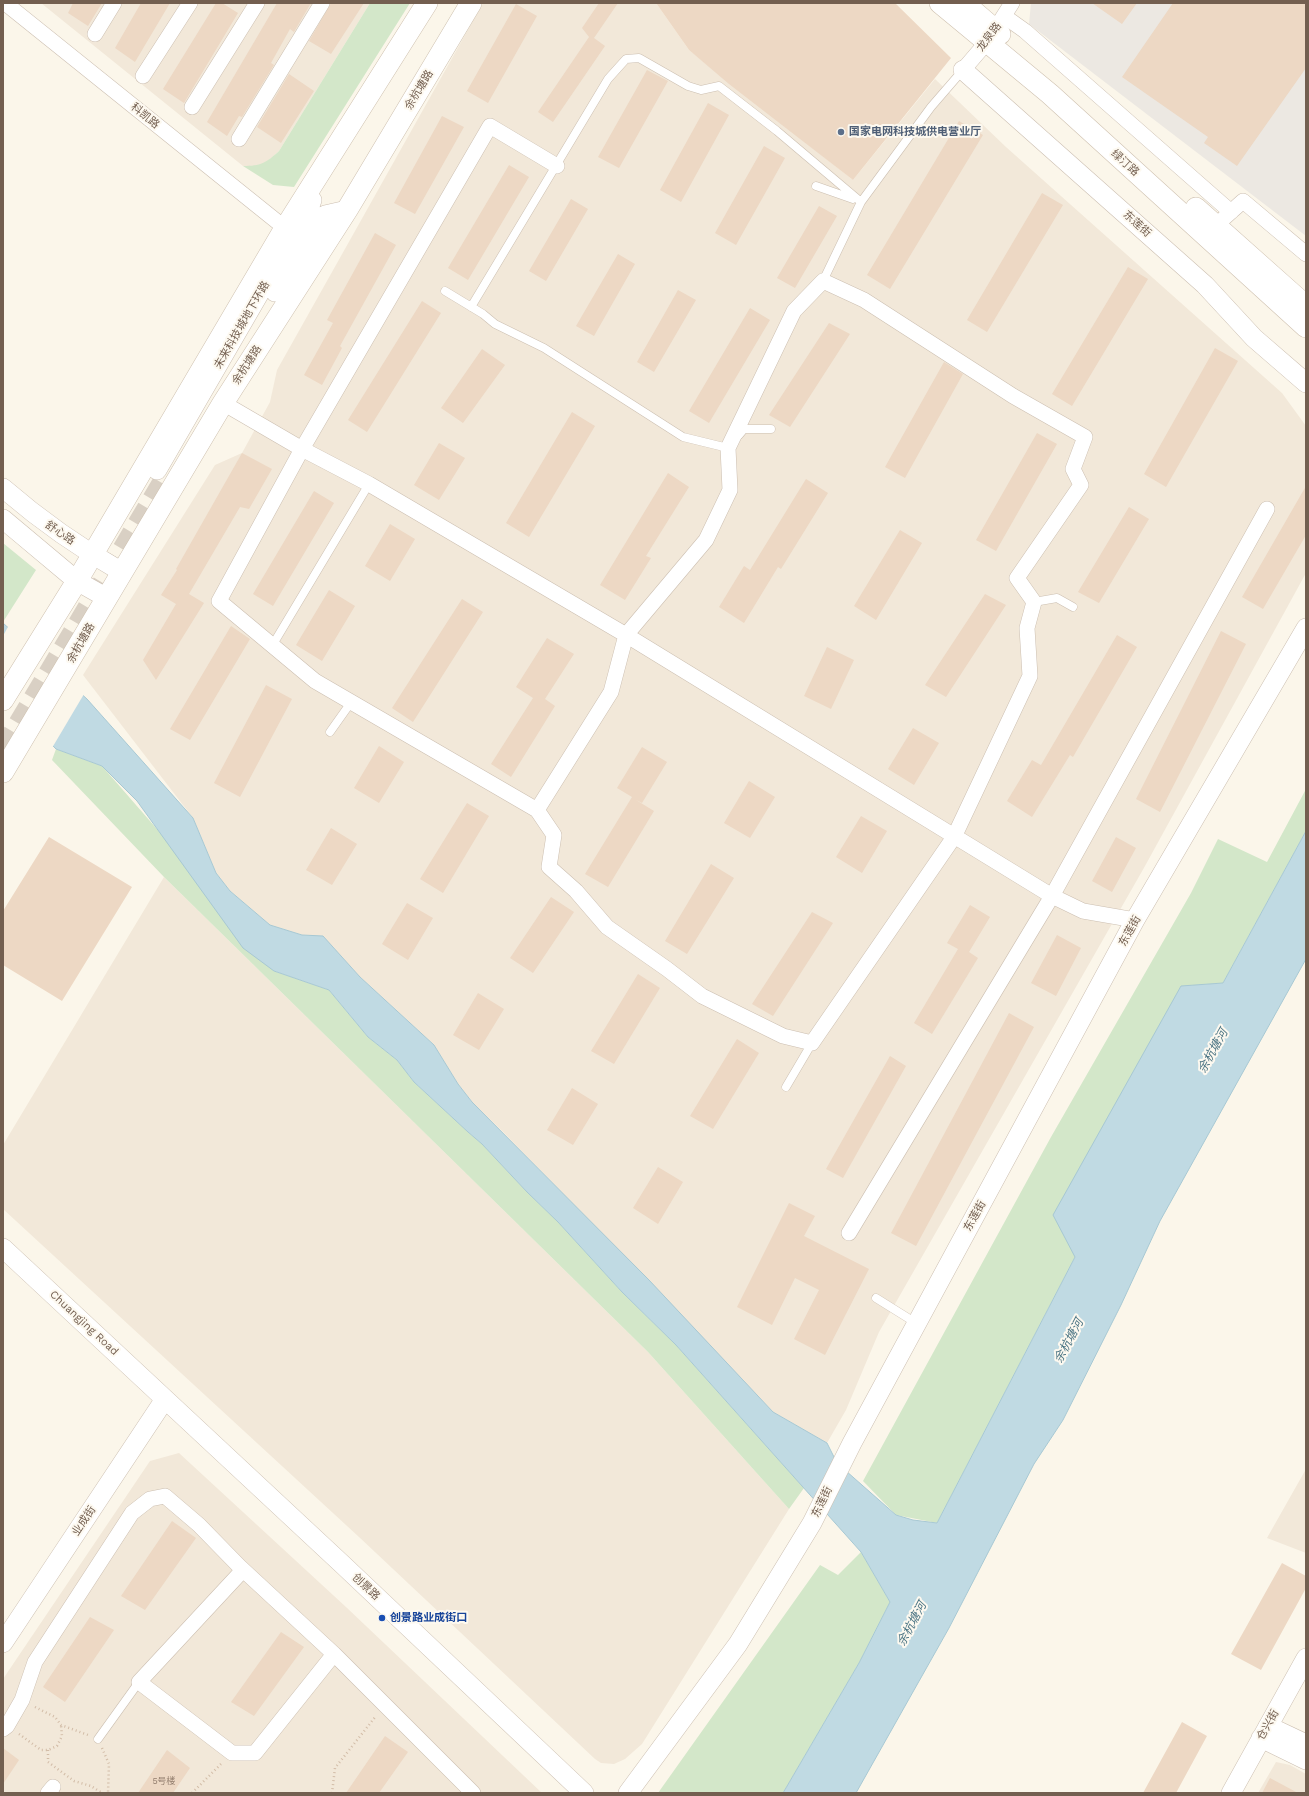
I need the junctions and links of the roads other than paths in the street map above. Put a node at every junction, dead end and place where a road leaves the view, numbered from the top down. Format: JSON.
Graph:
{"nodes":[{"id":1,"x":5,"y":3,"type":"edge"},
{"id":2,"x":114,"y":3,"type":"edge"},
{"id":3,"x":190,"y":3,"type":"edge"},
{"id":4,"x":257,"y":3,"type":"edge"},
{"id":5,"x":322,"y":3,"type":"edge"},
{"id":6,"x":427,"y":3,"type":"edge"},
{"id":7,"x":471,"y":3,"type":"edge"},
{"id":8,"x":940,"y":3,"type":"edge"},
{"id":9,"x":964,"y":3,"type":"edge"},
{"id":10,"x":1012,"y":3,"type":"edge"},
{"id":11,"x":996,"y":29,"type":"junction"},
{"id":12,"x":95,"y":34,"type":"dead end"},
{"id":13,"x":963,"y":70,"type":"junction"},
{"id":14,"x":143,"y":76,"type":"dead end"},
{"id":15,"x":192,"y":107,"type":"dead end"},
{"id":16,"x":238,"y":139,"type":"dead end"},
{"id":17,"x":557,"y":166,"type":"junction"},
{"id":18,"x":318,"y":176,"type":"junction"},
{"id":19,"x":816,"y":186,"type":"dead end"},
{"id":20,"x":861,"y":202,"type":"junction"},
{"id":21,"x":347,"y":210,"type":"junction"},
{"id":22,"x":1223,"y":218,"type":"junction"},
{"id":23,"x":285,"y":228,"type":"junction"},
{"id":24,"x":1306,"y":254,"type":"edge"},
{"id":25,"x":823,"y":281,"type":"junction"},
{"id":26,"x":445,"y":291,"type":"dead end"},
{"id":27,"x":1306,"y":306,"type":"edge"},
{"id":28,"x":471,"y":307,"type":"junction"},
{"id":29,"x":1306,"y":327,"type":"edge"},
{"id":30,"x":1306,"y":383,"type":"edge"},
{"id":31,"x":223,"y":403,"type":"junction"},
{"id":32,"x":772,"y":429,"type":"dead end"},
{"id":33,"x":728,"y":448,"type":"junction"},
{"id":34,"x":302,"y":449,"type":"junction"},
{"id":35,"x":368,"y":484,"type":"junction"},
{"id":36,"x":3,"y":488,"type":"edge"},
{"id":37,"x":1266,"y":508,"type":"dead end"},
{"id":38,"x":3,"y":519,"type":"edge"},
{"id":39,"x":92,"y":555,"type":"junction"},
{"id":40,"x":122,"y":572,"type":"junction"},
{"id":41,"x":77,"y":581,"type":"junction"},
{"id":42,"x":107,"y":598,"type":"junction"},
{"id":43,"x":1034,"y":602,"type":"junction"},
{"id":44,"x":1073,"y":607,"type":"dead end"},
{"id":45,"x":1306,"y":628,"type":"edge"},
{"id":46,"x":626,"y":635,"type":"junction"},
{"id":47,"x":272,"y":646,"type":"junction"},
{"id":48,"x":3,"y":700,"type":"edge"},
{"id":49,"x":352,"y":701,"type":"junction"},
{"id":50,"x":330,"y":732,"type":"dead end"},
{"id":51,"x":3,"y":772,"type":"edge"},
{"id":52,"x":537,"y":810,"type":"junction"},
{"id":53,"x":954,"y":837,"type":"junction"},
{"id":54,"x":1052,"y":896,"type":"junction"},
{"id":55,"x":1135,"y":920,"type":"junction"},
{"id":56,"x":812,"y":1043,"type":"junction"},
{"id":57,"x":786,"y":1087,"type":"dead end"},
{"id":58,"x":849,"y":1233,"type":"dead end"},
{"id":59,"x":3,"y":1248,"type":"edge"},
{"id":60,"x":876,"y":1298,"type":"dead end"},
{"id":61,"x":916,"y":1323,"type":"junction"},
{"id":62,"x":165,"y":1399,"type":"junction"},
{"id":63,"x":243,"y":1570,"type":"junction"},
{"id":64,"x":3,"y":1643,"type":"edge"},
{"id":65,"x":334,"y":1654,"type":"junction"},
{"id":66,"x":1306,"y":1658,"type":"edge"},
{"id":67,"x":139,"y":1682,"type":"junction"},
{"id":68,"x":5,"y":1727,"type":"edge"},
{"id":69,"x":1264,"y":1732,"type":"junction"},
{"id":70,"x":98,"y":1739,"type":"road end"},
{"id":71,"x":1306,"y":1744,"type":"edge"},
{"id":72,"x":1306,"y":1760,"type":"edge"},
{"id":73,"x":470,"y":1792,"type":"edge"},
{"id":74,"x":584,"y":1793,"type":"edge"},
{"id":75,"x":628,"y":1793,"type":"edge"},
{"id":76,"x":1231,"y":1793,"type":"edge"}],
"edges":[{"from":1,"to":23,"type":"street","name":"科凯路"},
{"from":2,"to":12,"type":"street"},
{"from":3,"to":14,"type":"street"},
{"from":4,"to":15,"type":"street"},
{"from":5,"to":16,"type":"street"},
{"from":6,"to":18,"type":"main road"},
{"from":7,"to":21,"type":"main road","name":"余杭塘路"},
{"from":8,"to":11,"type":"main road","name":"绿汀路"},
{"from":9,"to":11,"type":"main road","name":"绿汀路"},
{"from":10,"to":11,"type":"street","name":"龙泉路"},
{"from":11,"to":13,"type":"street","name":"龙泉路"},
{"from":11,"to":22,"type":"main road","name":"绿汀路"},
{"from":11,"to":29,"type":"main road","name":"绿汀路"},
{"from":13,"to":20,"type":"lane"},
{"from":13,"to":30,"type":"street","name":"东莲街"},
{"from":17,"to":20,"type":"lane"},
{"from":17,"to":28,"type":"lane"},
{"from":17,"to":34,"type":"street"},
{"from":18,"to":21,"type":"street","name":"未来科技城地下环路"},
{"from":18,"to":23,"type":"main road"},
{"from":19,"to":20,"type":"lane"},
{"from":20,"to":25,"type":"lane"},
{"from":21,"to":31,"type":"main road","name":"余杭塘路"},
{"from":22,"to":24,"type":"street"},
{"from":22,"to":27,"type":"main road","name":"绿汀路"},
{"from":23,"to":39,"type":"main road"},
{"from":25,"to":33,"type":"street"},
{"from":25,"to":43,"type":"street"},
{"from":26,"to":28,"type":"lane"},
{"from":28,"to":33,"type":"lane"},
{"from":31,"to":34,"type":"street"},
{"from":31,"to":40,"type":"main road","name":"余杭塘路"},
{"from":32,"to":33,"type":"lane"},
{"from":33,"to":46,"type":"street"},
{"from":34,"to":35,"type":"street"},
{"from":34,"to":47,"type":"street"},
{"from":35,"to":46,"type":"street"},
{"from":35,"to":47,"type":"lane"},
{"from":36,"to":39,"type":"street","name":"舒心路"},
{"from":37,"to":54,"type":"street"},
{"from":38,"to":41,"type":"street"},
{"from":39,"to":40,"type":"street","name":"舒心路"},
{"from":39,"to":41,"type":"main road"},
{"from":40,"to":42,"type":"main road","name":"余杭塘路"},
{"from":41,"to":42,"type":"street"},
{"from":41,"to":48,"type":"main road"},
{"from":42,"to":51,"type":"main road","name":"余杭塘路"},
{"from":43,"to":44,"type":"lane"},
{"from":43,"to":53,"type":"street"},
{"from":45,"to":55,"type":"street","name":"东莲街"},
{"from":46,"to":52,"type":"street"},
{"from":46,"to":53,"type":"street"},
{"from":47,"to":49,"type":"street"},
{"from":49,"to":50,"type":"lane"},
{"from":49,"to":52,"type":"street"},
{"from":52,"to":56,"type":"street"},
{"from":53,"to":54,"type":"street"},
{"from":53,"to":56,"type":"street"},
{"from":54,"to":55,"type":"street"},
{"from":54,"to":58,"type":"street"},
{"from":55,"to":61,"type":"street","name":"东莲街"},
{"from":56,"to":57,"type":"lane"},
{"from":59,"to":62,"type":"street","name":"Chuangjing Road"},
{"from":60,"to":61,"type":"lane"},
{"from":61,"to":75,"type":"street","name":"东莲街"},
{"from":62,"to":64,"type":"street","name":"业成街"},
{"from":62,"to":74,"type":"street","name":"创景路"},
{"from":63,"to":65,"type":"street"},
{"from":63,"to":67,"type":"street"},
{"from":63,"to":68,"type":"street"},
{"from":65,"to":67,"type":"street"},
{"from":65,"to":73,"type":"street"},
{"from":66,"to":69,"type":"street","name":"仓兴街"},
{"from":67,"to":70,"type":"lane"},
{"from":69,"to":71,"type":"street"},
{"from":69,"to":72,"type":"street"},
{"from":69,"to":76,"type":"street","name":"仓兴街"}]}
